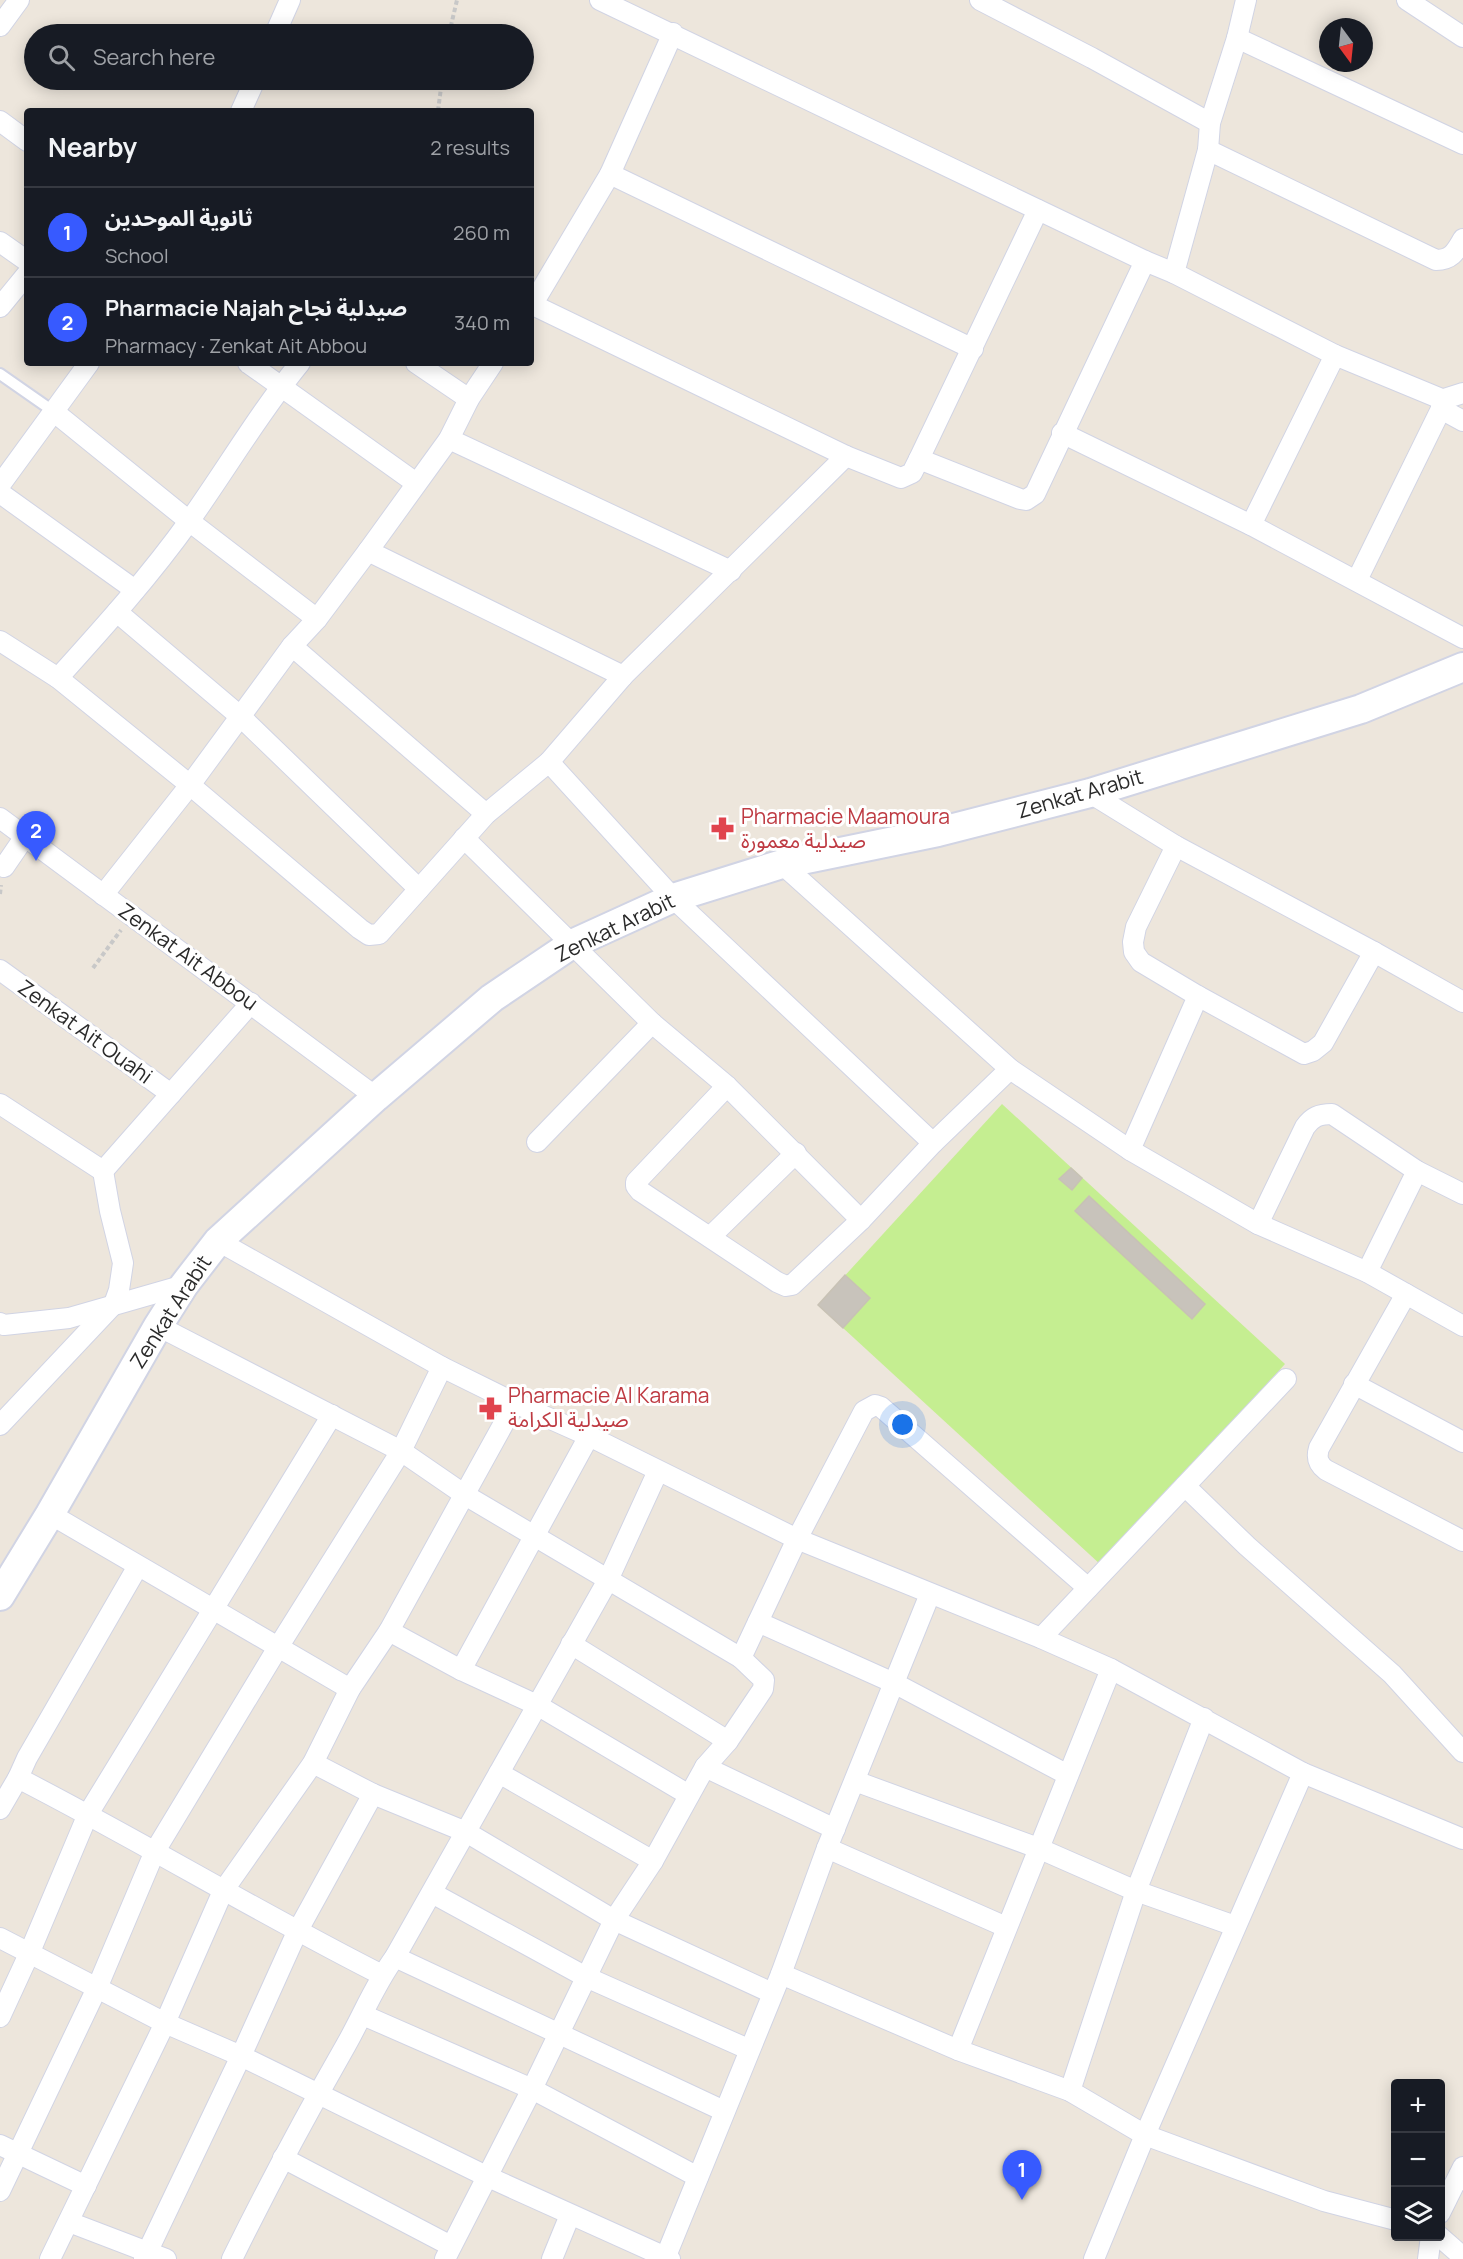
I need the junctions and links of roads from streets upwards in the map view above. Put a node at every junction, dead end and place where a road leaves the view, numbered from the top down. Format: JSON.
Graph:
{"nodes":[{"id":1,"x":20,"y":0,"type":"edge"},
{"id":2,"x":290,"y":0,"type":"edge"},
{"id":3,"x":600,"y":0,"type":"edge"},
{"id":4,"x":980,"y":0,"type":"edge"},
{"id":5,"x":1246,"y":0,"type":"edge"},
{"id":6,"x":1407,"y":0,"type":"edge"},
{"id":7,"x":279,"y":24,"type":"edge"},
{"id":8,"x":0,"y":26,"type":"edge"},
{"id":9,"x":673,"y":33,"type":"junction"},
{"id":10,"x":1463,"y":37,"type":"edge"},
{"id":11,"x":1237,"y":38,"type":"junction"},
{"id":12,"x":250,"y":90,"type":"edge"},
{"id":13,"x":242,"y":108,"type":"edge"},
{"id":14,"x":0,"y":120,"type":"edge"},
{"id":15,"x":1210,"y":123,"type":"junction"},
{"id":16,"x":24,"y":139,"type":"edge"},
{"id":17,"x":1463,"y":144,"type":"edge"},
{"id":18,"x":1208,"y":150,"type":"junction"},
{"id":19,"x":609,"y":174,"type":"junction"},
{"id":20,"x":1038,"y":210,"type":"junction"},
{"id":21,"x":1463,"y":239,"type":"edge"},
{"id":22,"x":0,"y":242,"type":"edge"},
{"id":23,"x":24,"y":259,"type":"edge"},
{"id":24,"x":1145,"y":261,"type":"junction"},
{"id":25,"x":1174,"y":273,"type":"junction"},
{"id":26,"x":24,"y":278,"type":"edge"},
{"id":27,"x":534,"y":303,"type":"edge"},
{"id":28,"x":0,"y":307,"type":"edge"},
{"id":29,"x":534,"y":307,"type":"edge"},
{"id":30,"x":973,"y":349,"type":"junction"},
{"id":31,"x":1335,"y":355,"type":"junction"},
{"id":32,"x":86,"y":366,"type":"edge"},
{"id":33,"x":252,"y":366,"type":"edge"},
{"id":34,"x":298,"y":366,"type":"edge"},
{"id":35,"x":420,"y":366,"type":"edge"},
{"id":36,"x":491,"y":366,"type":"edge"},
{"id":37,"x":280,"y":387,"type":"junction"},
{"id":38,"x":1463,"y":393,"type":"edge"},
{"id":39,"x":469,"y":399,"type":"junction"},
{"id":40,"x":1441,"y":404,"type":"junction"},
{"id":41,"x":53,"y":411,"type":"junction"},
{"id":42,"x":1463,"y":422,"type":"edge"},
{"id":43,"x":1062,"y":433,"type":"junction"},
{"id":44,"x":450,"y":440,"type":"junction"},
{"id":45,"x":846,"y":456,"type":"junction"},
{"id":46,"x":919,"y":459,"type":"junction"},
{"id":47,"x":416,"y":483,"type":"junction"},
{"id":48,"x":0,"y":485,"type":"edge"},
{"id":49,"x":0,"y":493,"type":"edge"},
{"id":50,"x":189,"y":521,"type":"junction"},
{"id":51,"x":1251,"y":525,"type":"junction"},
{"id":52,"x":368,"y":551,"type":"junction"},
{"id":53,"x":731,"y":571,"type":"junction"},
{"id":54,"x":1357,"y":580,"type":"junction"},
{"id":55,"x":135,"y":590,"type":"junction"},
{"id":56,"x":117,"y":612,"type":"junction"},
{"id":57,"x":317,"y":619,"type":"junction"},
{"id":58,"x":1463,"y":638,"type":"edge"},
{"id":59,"x":0,"y":641,"type":"edge"},
{"id":60,"x":292,"y":646,"type":"junction"},
{"id":61,"x":1463,"y":667,"type":"edge"},
{"id":62,"x":623,"y":676,"type":"junction"},
{"id":63,"x":58,"y":678,"type":"junction"},
{"id":64,"x":241,"y":717,"type":"junction"},
{"id":65,"x":549,"y":762,"type":"junction"},
{"id":66,"x":190,"y":785,"type":"junction"},
{"id":67,"x":1090,"y":794,"type":"junction"},
{"id":68,"x":486,"y":814,"type":"junction"},
{"id":69,"x":0,"y":818,"type":"edge"},
{"id":70,"x":26,"y":835,"type":"junction"},
{"id":71,"x":464,"y":838,"type":"junction"},
{"id":72,"x":1176,"y":846,"type":"junction"},
{"id":73,"x":782,"y":864,"type":"junction"},
{"id":74,"x":4,"y":867,"type":"dead end"},
{"id":75,"x":419,"y":889,"type":"junction"},
{"id":76,"x":103,"y":895,"type":"junction"},
{"id":77,"x":673,"y":898,"type":"junction"},
{"id":78,"x":572,"y":944,"type":"junction"},
{"id":79,"x":1374,"y":952,"type":"junction"},
{"id":80,"x":0,"y":970,"type":"edge"},
{"id":81,"x":1198,"y":996,"type":"junction"},
{"id":82,"x":1463,"y":1002,"type":"edge"},
{"id":83,"x":251,"y":1003,"type":"junction"},
{"id":84,"x":652,"y":1023,"type":"junction"},
{"id":85,"x":1010,"y":1068,"type":"junction"},
{"id":86,"x":728,"y":1086,"type":"junction"},
{"id":87,"x":171,"y":1095,"type":"junction"},
{"id":88,"x":376,"y":1097,"type":"junction"},
{"id":89,"x":0,"y":1104,"type":"edge"},
{"id":90,"x":537,"y":1142,"type":"dead end"},
{"id":91,"x":933,"y":1143,"type":"junction"},
{"id":92,"x":1130,"y":1150,"type":"junction"},
{"id":93,"x":796,"y":1154,"type":"junction"},
{"id":94,"x":103,"y":1170,"type":"junction"},
{"id":95,"x":1417,"y":1170,"type":"junction"},
{"id":96,"x":1463,"y":1194,"type":"edge"},
{"id":97,"x":861,"y":1220,"type":"junction"},
{"id":98,"x":1258,"y":1224,"type":"junction"},
{"id":99,"x":710,"y":1237,"type":"junction"},
{"id":100,"x":218,"y":1241,"type":"junction"},
{"id":101,"x":1367,"y":1272,"type":"junction"},
{"id":102,"x":184,"y":1285,"type":"junction"},
{"id":103,"x":1406,"y":1294,"type":"junction"},
{"id":104,"x":114,"y":1304,"type":"junction"},
{"id":105,"x":0,"y":1323,"type":"edge"},
{"id":106,"x":158,"y":1326,"type":"junction"},
{"id":107,"x":1463,"y":1326,"type":"edge"},
{"id":108,"x":442,"y":1367,"type":"junction"},
{"id":109,"x":1286,"y":1379,"type":"dead end"},
{"id":110,"x":1354,"y":1384,"type":"junction"},
{"id":111,"x":515,"y":1404,"type":"junction"},
{"id":112,"x":333,"y":1414,"type":"junction"},
{"id":113,"x":0,"y":1425,"type":"edge"},
{"id":114,"x":589,"y":1436,"type":"junction"},
{"id":115,"x":1463,"y":1442,"type":"edge"},
{"id":116,"x":401,"y":1451,"type":"junction"},
{"id":117,"x":658,"y":1471,"type":"junction"},
{"id":118,"x":1185,"y":1486,"type":"junction"},
{"id":119,"x":465,"y":1495,"type":"junction"},
{"id":120,"x":50,"y":1514,"type":"junction"},
{"id":121,"x":536,"y":1535,"type":"junction"},
{"id":122,"x":797,"y":1539,"type":"junction"},
{"id":123,"x":1463,"y":1541,"type":"edge"},
{"id":124,"x":138,"y":1566,"type":"junction"},
{"id":125,"x":608,"y":1580,"type":"junction"},
{"id":126,"x":1089,"y":1588,"type":"junction"},
{"id":127,"x":930,"y":1594,"type":"junction"},
{"id":128,"x":0,"y":1596,"type":"edge"},
{"id":129,"x":212,"y":1611,"type":"junction"},
{"id":130,"x":759,"y":1622,"type":"junction"},
{"id":131,"x":389,"y":1631,"type":"junction"},
{"id":132,"x":1041,"y":1638,"type":"junction"},
{"id":133,"x":571,"y":1644,"type":"junction"},
{"id":134,"x":277,"y":1649,"type":"junction"},
{"id":135,"x":741,"y":1658,"type":"junction"},
{"id":136,"x":1111,"y":1669,"type":"junction"},
{"id":137,"x":461,"y":1670,"type":"junction"},
{"id":138,"x":894,"y":1683,"type":"junction"},
{"id":139,"x":350,"y":1689,"type":"junction"},
{"id":140,"x":537,"y":1705,"type":"junction"},
{"id":141,"x":1204,"y":1718,"type":"junction"},
{"id":142,"x":728,"y":1741,"type":"junction"},
{"id":143,"x":1463,"y":1752,"type":"edge"},
{"id":144,"x":313,"y":1763,"type":"junction"},
{"id":145,"x":705,"y":1767,"type":"junction"},
{"id":146,"x":499,"y":1773,"type":"junction"},
{"id":147,"x":1303,"y":1773,"type":"junction"},
{"id":148,"x":1068,"y":1775,"type":"junction"},
{"id":149,"x":18,"y":1778,"type":"junction"},
{"id":150,"x":855,"y":1781,"type":"junction"},
{"id":151,"x":373,"y":1794,"type":"junction"},
{"id":152,"x":689,"y":1795,"type":"junction"},
{"id":153,"x":0,"y":1809,"type":"edge"},
{"id":154,"x":88,"y":1814,"type":"junction"},
{"id":155,"x":835,"y":1829,"type":"junction"},
{"id":156,"x":466,"y":1832,"type":"junction"},
{"id":157,"x":1463,"y":1839,"type":"edge"},
{"id":158,"x":827,"y":1848,"type":"junction"},
{"id":159,"x":1038,"y":1848,"type":"junction"},
{"id":160,"x":154,"y":1851,"type":"junction"},
{"id":161,"x":653,"y":1861,"type":"junction"},
{"id":162,"x":1136,"y":1891,"type":"junction"},
{"id":163,"x":223,"y":1892,"type":"junction"},
{"id":164,"x":432,"y":1893,"type":"junction"},
{"id":165,"x":614,"y":1920,"type":"junction"},
{"id":166,"x":1235,"y":1926,"type":"junction"},
{"id":167,"x":1006,"y":1927,"type":"junction"},
{"id":168,"x":297,"y":1932,"type":"junction"},
{"id":169,"x":0,"y":1938,"type":"edge"},
{"id":170,"x":29,"y":1954,"type":"junction"},
{"id":171,"x":395,"y":1957,"type":"junction"},
{"id":172,"x":780,"y":1974,"type":"junction"},
{"id":173,"x":382,"y":1975,"type":"junction"},
{"id":174,"x":586,"y":1977,"type":"junction"},
{"id":175,"x":97,"y":1988,"type":"junction"},
{"id":176,"x":772,"y":1992,"type":"junction"},
{"id":177,"x":363,"y":2015,"type":"junction"},
{"id":178,"x":0,"y":2018,"type":"edge"},
{"id":179,"x":165,"y":2023,"type":"junction"},
{"id":180,"x":559,"y":2034,"type":"junction"},
{"id":181,"x":748,"y":2049,"type":"junction"},
{"id":182,"x":958,"y":2050,"type":"junction"},
{"id":183,"x":241,"y":2056,"type":"junction"},
{"id":184,"x":532,"y":2089,"type":"junction"},
{"id":185,"x":1070,"y":2091,"type":"junction"},
{"id":186,"x":318,"y":2095,"type":"junction"},
{"id":187,"x":724,"y":2111,"type":"junction"},
{"id":188,"x":1145,"y":2135,"type":"junction"},
{"id":189,"x":9,"y":2149,"type":"edge"},
{"id":190,"x":283,"y":2158,"type":"junction"},
{"id":191,"x":1463,"y":2167,"type":"edge"},
{"id":192,"x":486,"y":2176,"type":"junction"},
{"id":193,"x":698,"y":2177,"type":"junction"},
{"id":194,"x":86,"y":2186,"type":"junction"},
{"id":195,"x":0,"y":2191,"type":"edge"},
{"id":196,"x":1445,"y":2202,"type":"edge"},
{"id":197,"x":570,"y":2215,"type":"junction"},
{"id":198,"x":1391,"y":2219,"type":"edge"},
{"id":199,"x":69,"y":2222,"type":"junction"},
{"id":200,"x":1430,"y":2241,"type":"edge"},
{"id":201,"x":1445,"y":2241,"type":"edge"},
{"id":202,"x":448,"y":2253,"type":"edge"},
{"id":203,"x":146,"y":2255,"type":"edge"},
{"id":204,"x":668,"y":2257,"type":"edge"},
{"id":205,"x":1463,"y":2257,"type":"edge"},
{"id":206,"x":50,"y":2259,"type":"edge"},
{"id":207,"x":166,"y":2259,"type":"edge"},
{"id":208,"x":232,"y":2259,"type":"edge"},
{"id":209,"x":552,"y":2259,"type":"edge"},
{"id":210,"x":1094,"y":2259,"type":"edge"},
{"id":211,"x":1428,"y":2259,"type":"edge"}],
"edges":[{"from":1,"to":8,"type":"street"},
{"from":2,"to":7,"type":"street"},
{"from":3,"to":9,"type":"street"},
{"from":4,"to":15,"type":"street"},
{"from":5,"to":11,"type":"street"},
{"from":6,"to":10,"type":"street"},
{"from":9,"to":19,"type":"street"},
{"from":9,"to":20,"type":"street"},
{"from":11,"to":15,"type":"street"},
{"from":11,"to":17,"type":"street"},
{"from":12,"to":13,"type":"street"},
{"from":14,"to":16,"type":"street"},
{"from":15,"to":18,"type":"street"},
{"from":18,"to":21,"type":"street"},
{"from":18,"to":25,"type":"street"},
{"from":19,"to":27,"type":"street"},
{"from":19,"to":30,"type":"street"},
{"from":20,"to":24,"type":"street"},
{"from":20,"to":30,"type":"street"},
{"from":22,"to":23,"type":"street"},
{"from":24,"to":25,"type":"street"},
{"from":24,"to":43,"type":"street"},
{"from":25,"to":31,"type":"street"},
{"from":26,"to":28,"type":"street"},
{"from":29,"to":45,"type":"street"},
{"from":30,"to":46,"type":"street"},
{"from":31,"to":40,"type":"street"},
{"from":31,"to":51,"type":"street"},
{"from":32,"to":41,"type":"street"},
{"from":33,"to":37,"type":"street"},
{"from":34,"to":37,"type":"street"},
{"from":35,"to":39,"type":"street"},
{"from":36,"to":39,"type":"street"},
{"from":37,"to":47,"type":"street"},
{"from":37,"to":50,"type":"street"},
{"from":38,"to":40,"type":"street"},
{"from":39,"to":44,"type":"street"},
{"from":40,"to":42,"type":"street"},
{"from":40,"to":54,"type":"street"},
{"from":41,"to":48,"type":"street"},
{"from":41,"to":50,"type":"street"},
{"from":43,"to":46,"type":"street"},
{"from":43,"to":51,"type":"street"},
{"from":44,"to":47,"type":"street"},
{"from":44,"to":53,"type":"street"},
{"from":45,"to":46,"type":"street"},
{"from":45,"to":53,"type":"street"},
{"from":47,"to":52,"type":"street"},
{"from":49,"to":55,"type":"street"},
{"from":50,"to":55,"type":"street"},
{"from":50,"to":57,"type":"street"},
{"from":51,"to":54,"type":"street"},
{"from":52,"to":57,"type":"street"},
{"from":52,"to":62,"type":"street"},
{"from":53,"to":62,"type":"street"},
{"from":54,"to":58,"type":"street"},
{"from":55,"to":56,"type":"street"},
{"from":56,"to":63,"type":"street"},
{"from":56,"to":64,"type":"street"},
{"from":57,"to":60,"type":"street"},
{"from":59,"to":63,"type":"street"},
{"from":60,"to":64,"type":"street"},
{"from":60,"to":68,"type":"street"},
{"from":61,"to":67,"type":"street","name":"Zenkat Arabit"},
{"from":62,"to":65,"type":"street"},
{"from":63,"to":66,"type":"street"},
{"from":64,"to":66,"type":"street"},
{"from":64,"to":75,"type":"street"},
{"from":65,"to":68,"type":"street"},
{"from":65,"to":77,"type":"street"},
{"from":66,"to":75,"type":"street"},
{"from":66,"to":76,"type":"street"},
{"from":67,"to":72,"type":"street"},
{"from":67,"to":73,"type":"street","name":"Zenkat Arabit"},
{"from":68,"to":71,"type":"street"},
{"from":69,"to":70,"type":"street","name":"Zenkat Ait Abbou"},
{"from":70,"to":74,"type":"street"},
{"from":70,"to":76,"type":"street","name":"Zenkat Ait Abbou"},
{"from":71,"to":75,"type":"street"},
{"from":71,"to":78,"type":"street"},
{"from":72,"to":79,"type":"street"},
{"from":72,"to":81,"type":"street"},
{"from":73,"to":77,"type":"street","name":"Zenkat Arabit"},
{"from":73,"to":85,"type":"street"},
{"from":76,"to":83,"type":"street","name":"Zenkat Ait Abbou"},
{"from":77,"to":78,"type":"street","name":"Zenkat Arabit"},
{"from":77,"to":91,"type":"street"},
{"from":78,"to":84,"type":"street"},
{"from":78,"to":88,"type":"street","name":"Zenkat Arabit"},
{"from":79,"to":81,"type":"street"},
{"from":79,"to":82,"type":"street"},
{"from":80,"to":87,"type":"street","name":"Zenkat Ait Ouahi"},
{"from":81,"to":92,"type":"street"},
{"from":83,"to":87,"type":"street"},
{"from":83,"to":88,"type":"street","name":"Zenkat Ait Abbou"},
{"from":84,"to":86,"type":"street"},
{"from":84,"to":90,"type":"street"},
{"from":85,"to":91,"type":"street"},
{"from":85,"to":92,"type":"street"},
{"from":86,"to":93,"type":"street"},
{"from":86,"to":99,"type":"street"},
{"from":87,"to":94,"type":"street"},
{"from":88,"to":100,"type":"street","name":"Zenkat Arabit"},
{"from":89,"to":94,"type":"street"},
{"from":91,"to":97,"type":"street"},
{"from":92,"to":98,"type":"street"},
{"from":93,"to":97,"type":"street"},
{"from":93,"to":99,"type":"street"},
{"from":94,"to":104,"type":"street"},
{"from":95,"to":96,"type":"street"},
{"from":95,"to":98,"type":"street"},
{"from":95,"to":101,"type":"street"},
{"from":97,"to":99,"type":"street"},
{"from":98,"to":101,"type":"street"},
{"from":100,"to":102,"type":"street","name":"Zenkat Arabit"},
{"from":100,"to":108,"type":"street"},
{"from":101,"to":103,"type":"street"},
{"from":102,"to":104,"type":"street"},
{"from":102,"to":106,"type":"street","name":"Zenkat Arabit"},
{"from":103,"to":107,"type":"street"},
{"from":103,"to":110,"type":"street"},
{"from":104,"to":105,"type":"street"},
{"from":104,"to":113,"type":"street"},
{"from":106,"to":112,"type":"street"},
{"from":106,"to":120,"type":"street","name":"Zenkat Arabit"},
{"from":108,"to":111,"type":"street"},
{"from":108,"to":116,"type":"street"},
{"from":109,"to":118,"type":"street"},
{"from":110,"to":115,"type":"street"},
{"from":110,"to":123,"type":"street"},
{"from":111,"to":114,"type":"street"},
{"from":111,"to":119,"type":"street"},
{"from":112,"to":116,"type":"street"},
{"from":112,"to":129,"type":"street"},
{"from":114,"to":117,"type":"street"},
{"from":114,"to":121,"type":"street"},
{"from":116,"to":119,"type":"street"},
{"from":116,"to":134,"type":"street"},
{"from":117,"to":122,"type":"street"},
{"from":117,"to":125,"type":"street"},
{"from":118,"to":126,"type":"street"},
{"from":118,"to":143,"type":"street"},
{"from":119,"to":121,"type":"street"},
{"from":119,"to":131,"type":"street"},
{"from":120,"to":124,"type":"street"},
{"from":120,"to":128,"type":"street","name":"Zenkat Arabit"},
{"from":121,"to":125,"type":"street"},
{"from":121,"to":137,"type":"street"},
{"from":122,"to":126,"type":"street"},
{"from":122,"to":127,"type":"street"},
{"from":122,"to":130,"type":"street"},
{"from":124,"to":129,"type":"street"},
{"from":124,"to":149,"type":"street"},
{"from":125,"to":133,"type":"street"},
{"from":125,"to":135,"type":"street"},
{"from":126,"to":132,"type":"street"},
{"from":127,"to":132,"type":"street"},
{"from":127,"to":138,"type":"street"},
{"from":129,"to":134,"type":"street"},
{"from":129,"to":154,"type":"street"},
{"from":130,"to":135,"type":"street"},
{"from":130,"to":138,"type":"street"},
{"from":131,"to":137,"type":"street"},
{"from":131,"to":139,"type":"street"},
{"from":132,"to":136,"type":"street"},
{"from":133,"to":140,"type":"street"},
{"from":133,"to":142,"type":"street"},
{"from":134,"to":139,"type":"street"},
{"from":134,"to":160,"type":"street"},
{"from":135,"to":142,"type":"street"},
{"from":136,"to":141,"type":"street"},
{"from":136,"to":148,"type":"street"},
{"from":137,"to":140,"type":"street"},
{"from":138,"to":148,"type":"street"},
{"from":138,"to":150,"type":"street"},
{"from":139,"to":144,"type":"street"},
{"from":140,"to":146,"type":"street"},
{"from":140,"to":152,"type":"street"},
{"from":141,"to":147,"type":"street"},
{"from":141,"to":162,"type":"street"},
{"from":142,"to":145,"type":"street"},
{"from":144,"to":151,"type":"street"},
{"from":144,"to":163,"type":"street"},
{"from":145,"to":152,"type":"street"},
{"from":145,"to":155,"type":"street"},
{"from":146,"to":156,"type":"street"},
{"from":146,"to":161,"type":"street"},
{"from":147,"to":157,"type":"street"},
{"from":147,"to":166,"type":"street"},
{"from":148,"to":159,"type":"street"},
{"from":149,"to":153,"type":"street"},
{"from":149,"to":154,"type":"street"},
{"from":150,"to":155,"type":"street"},
{"from":150,"to":159,"type":"street"},
{"from":151,"to":156,"type":"street"},
{"from":151,"to":168,"type":"street"},
{"from":152,"to":161,"type":"street"},
{"from":154,"to":160,"type":"street"},
{"from":154,"to":170,"type":"street"},
{"from":155,"to":158,"type":"street"},
{"from":156,"to":164,"type":"street"},
{"from":156,"to":165,"type":"street"},
{"from":158,"to":167,"type":"street"},
{"from":158,"to":172,"type":"street"},
{"from":159,"to":162,"type":"street"},
{"from":159,"to":167,"type":"street"},
{"from":160,"to":163,"type":"street"},
{"from":160,"to":175,"type":"street"},
{"from":161,"to":165,"type":"street"},
{"from":162,"to":166,"type":"street"},
{"from":162,"to":185,"type":"street"},
{"from":163,"to":168,"type":"street"},
{"from":163,"to":179,"type":"street"},
{"from":164,"to":171,"type":"street"},
{"from":164,"to":174,"type":"street"},
{"from":165,"to":174,"type":"street"},
{"from":165,"to":176,"type":"street"},
{"from":166,"to":188,"type":"street"},
{"from":167,"to":182,"type":"street"},
{"from":168,"to":173,"type":"street"},
{"from":168,"to":183,"type":"street"},
{"from":169,"to":170,"type":"street"},
{"from":170,"to":175,"type":"street"},
{"from":170,"to":178,"type":"street"},
{"from":171,"to":173,"type":"street"},
{"from":171,"to":180,"type":"street"},
{"from":172,"to":176,"type":"street"},
{"from":172,"to":182,"type":"street"},
{"from":173,"to":177,"type":"street"},
{"from":174,"to":180,"type":"street"},
{"from":174,"to":181,"type":"street"},
{"from":175,"to":179,"type":"street"},
{"from":175,"to":189,"type":"street"},
{"from":176,"to":181,"type":"street"},
{"from":177,"to":184,"type":"street"},
{"from":177,"to":186,"type":"street"},
{"from":179,"to":183,"type":"street"},
{"from":179,"to":194,"type":"street"},
{"from":180,"to":184,"type":"street"},
{"from":180,"to":187,"type":"street"},
{"from":181,"to":187,"type":"street"},
{"from":182,"to":185,"type":"street"},
{"from":183,"to":186,"type":"street"},
{"from":183,"to":203,"type":"street"},
{"from":184,"to":192,"type":"street"},
{"from":184,"to":193,"type":"street"},
{"from":185,"to":188,"type":"street"},
{"from":186,"to":190,"type":"street"},
{"from":186,"to":192,"type":"street"},
{"from":187,"to":193,"type":"street"},
{"from":188,"to":198,"type":"street"},
{"from":188,"to":210,"type":"street"},
{"from":189,"to":194,"type":"street"},
{"from":189,"to":195,"type":"street"},
{"from":190,"to":202,"type":"street"},
{"from":190,"to":208,"type":"street"},
{"from":191,"to":196,"type":"street"},
{"from":192,"to":197,"type":"street"},
{"from":192,"to":202,"type":"street"},
{"from":193,"to":204,"type":"street"},
{"from":194,"to":199,"type":"street"},
{"from":197,"to":204,"type":"street"},
{"from":197,"to":209,"type":"street"},
{"from":199,"to":203,"type":"street"},
{"from":199,"to":206,"type":"street"},
{"from":200,"to":211,"type":"street"},
{"from":201,"to":205,"type":"street"},
{"from":203,"to":207,"type":"street"}]}
